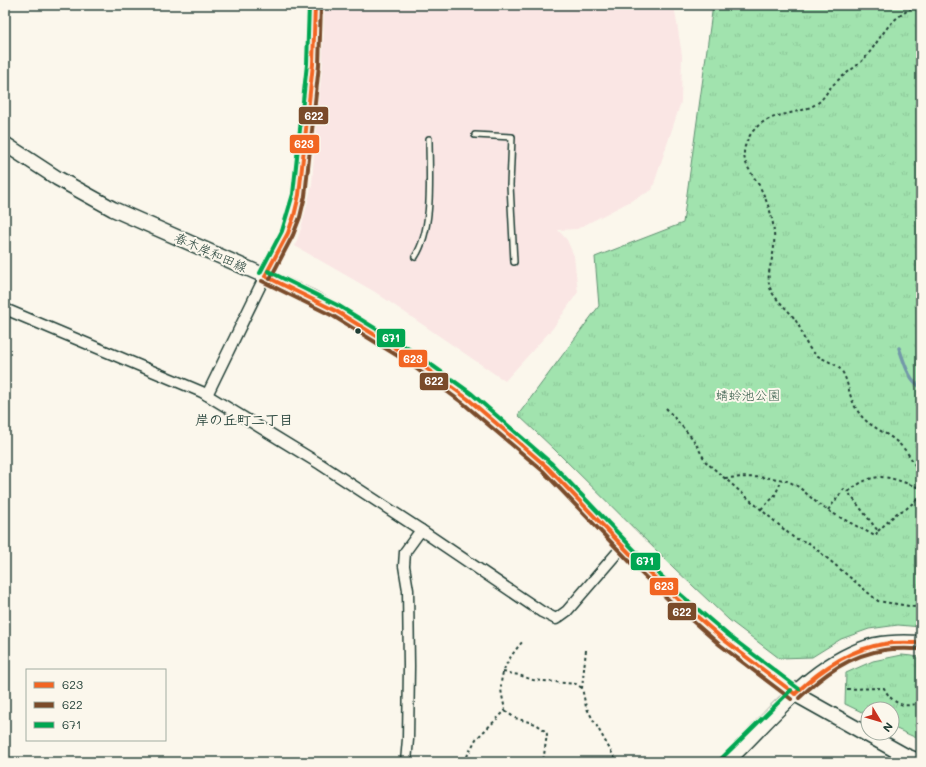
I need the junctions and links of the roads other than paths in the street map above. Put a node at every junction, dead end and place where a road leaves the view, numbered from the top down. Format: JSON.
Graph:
{"nodes":[{"id":1,"x":315,"y":5,"type":"edge"},
{"id":2,"x":475,"y":135,"type":"dead end"},
{"id":3,"x":429,"y":139,"type":"dead end"},
{"id":4,"x":5,"y":144,"type":"edge"},
{"id":5,"x":415,"y":257,"type":"dead end"},
{"id":6,"x":514,"y":262,"type":"dead end"},
{"id":7,"x":265,"y":276,"type":"junction"},
{"id":8,"x":5,"y":309,"type":"edge"},
{"id":9,"x":207,"y":395,"type":"junction"},
{"id":10,"x":421,"y":530,"type":"junction"},
{"id":11,"x":623,"y":546,"type":"junction"},
{"id":12,"x":921,"y":643,"type":"edge"},
{"id":13,"x":795,"y":694,"type":"junction"},
{"id":14,"x":406,"y":762,"type":"edge"},
{"id":15,"x":726,"y":762,"type":"edge"},
{"id":16,"x":921,"y":762,"type":"edge"}],
"edges":[{"from":1,"to":7,"type":"street"},
{"from":2,"to":6,"type":"lane"},
{"from":3,"to":5,"type":"lane"},
{"from":4,"to":7,"type":"main road","name":"春木岸和田線"},
{"from":7,"to":9,"type":"street"},
{"from":7,"to":11,"type":"main road","name":"春木岸和田線"},
{"from":8,"to":9,"type":"street"},
{"from":9,"to":10,"type":"street"},
{"from":10,"to":11,"type":"street"},
{"from":10,"to":14,"type":"street"},
{"from":11,"to":13,"type":"main road","name":"春木岸和田線"},
{"from":12,"to":13,"type":"main road"},
{"from":13,"to":15,"type":"main road"},
{"from":13,"to":16,"type":"main road","name":"春木岸和田線"}]}
